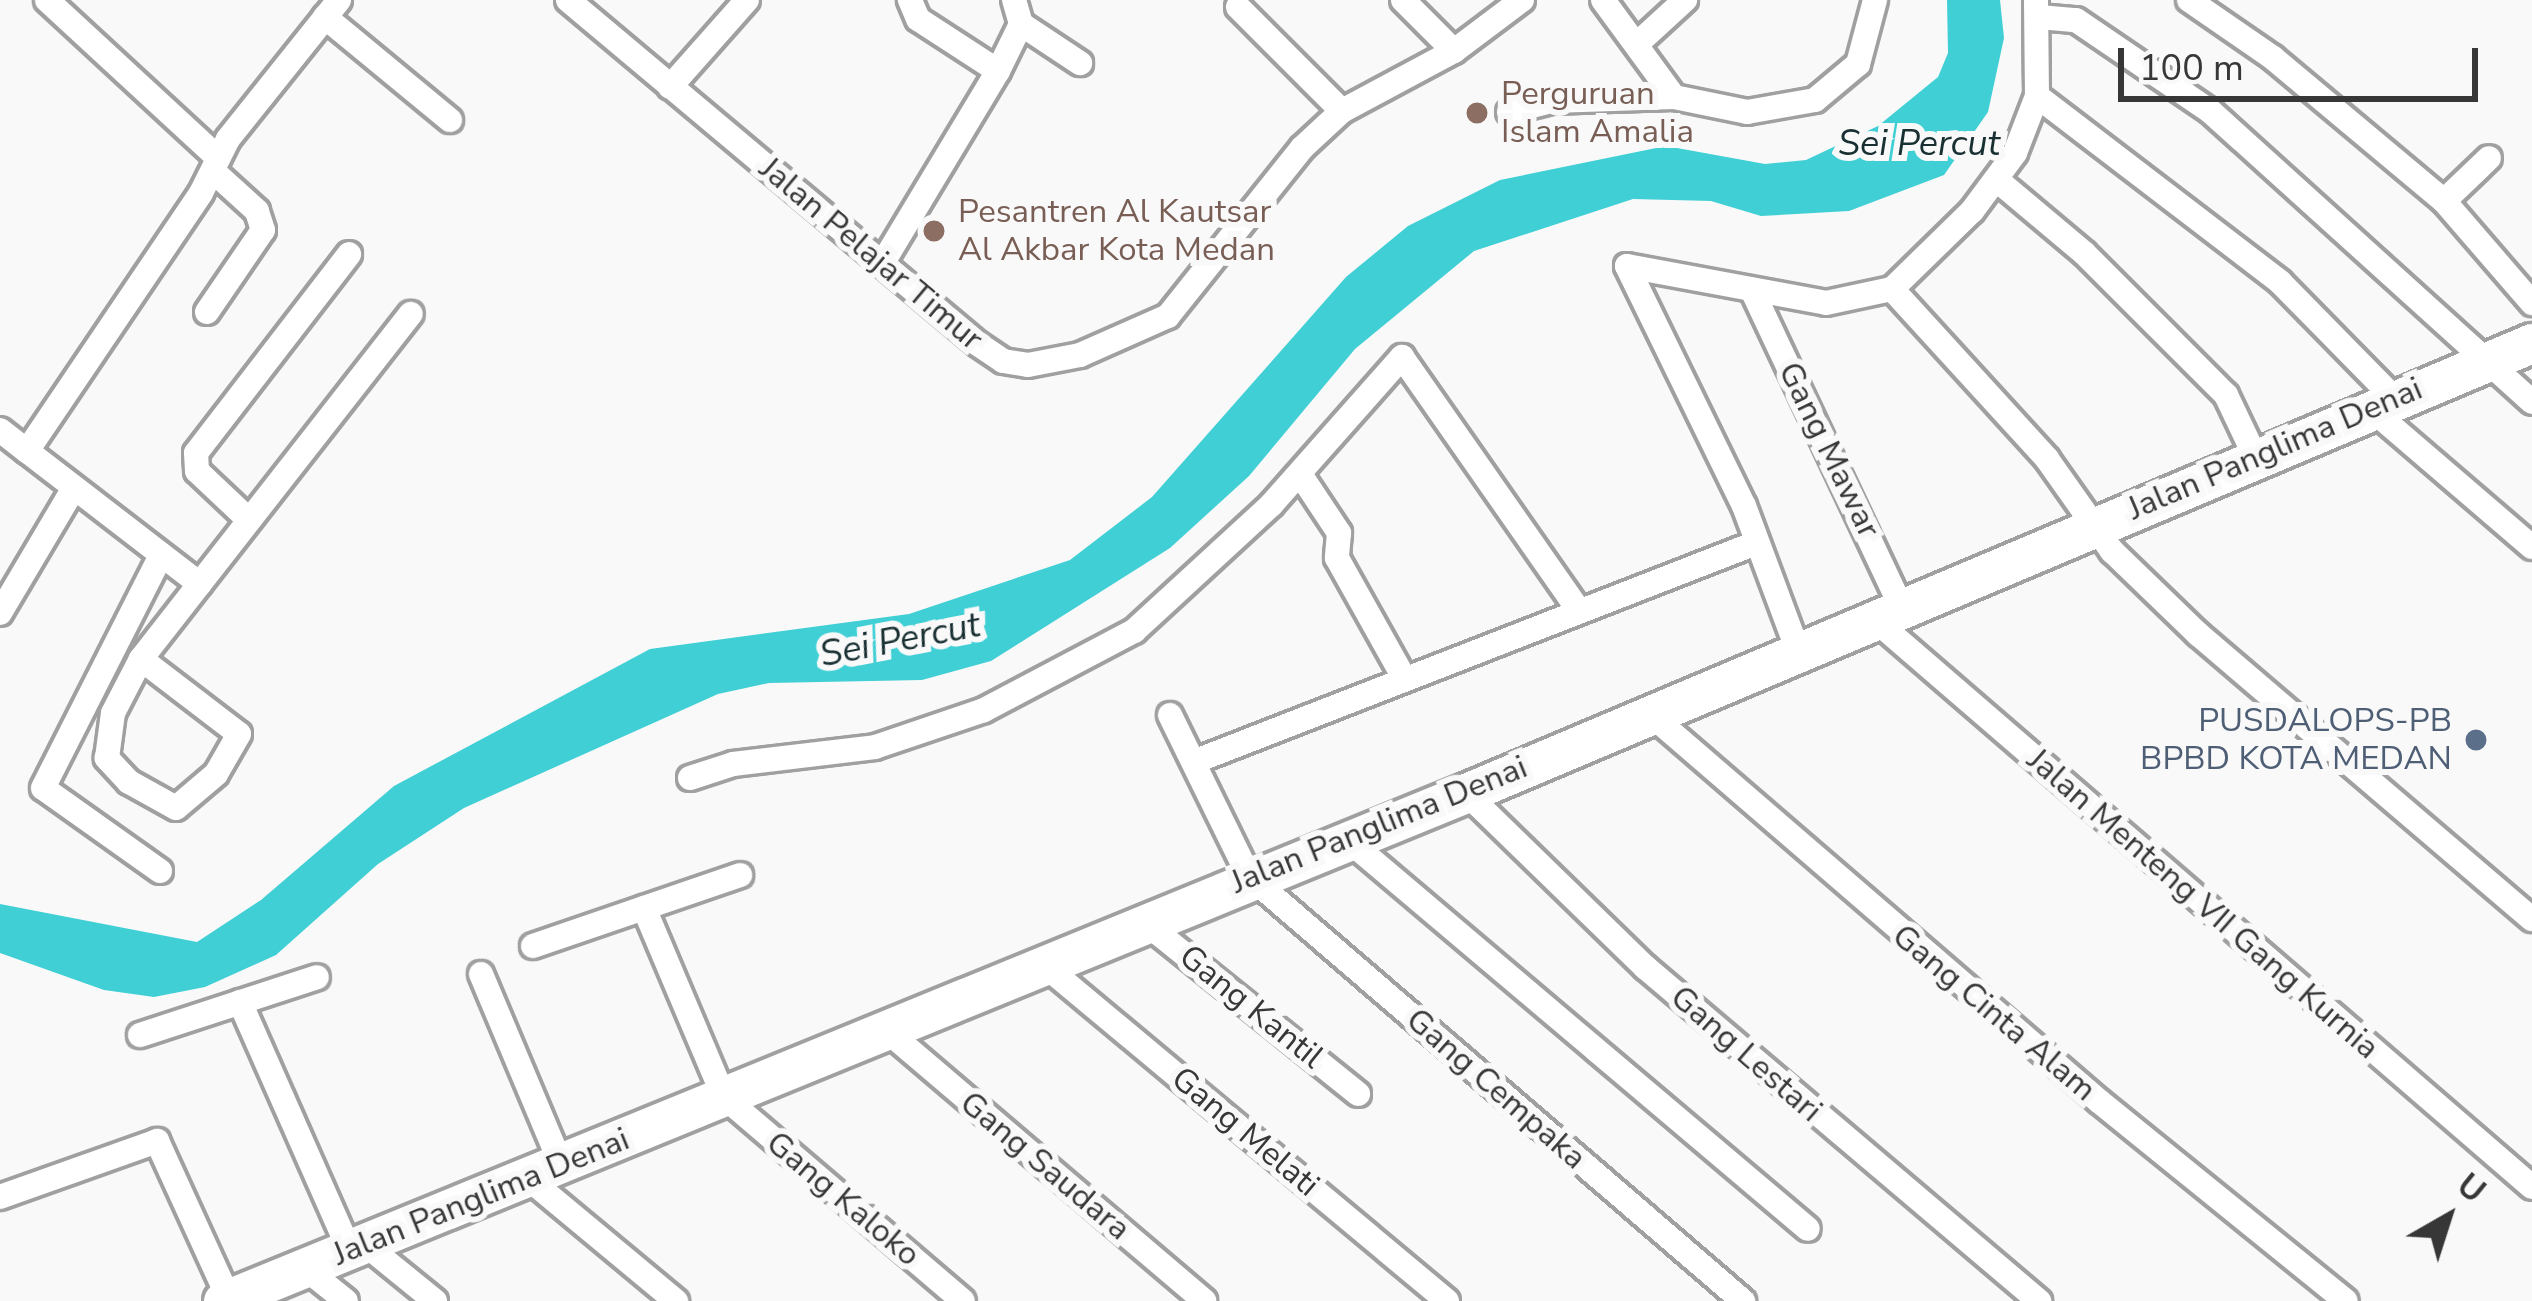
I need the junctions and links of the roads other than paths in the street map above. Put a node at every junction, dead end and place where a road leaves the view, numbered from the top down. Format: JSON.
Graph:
{"nodes":[{"id":1,"x":47,"y":0,"type":"edge"},
{"id":2,"x":568,"y":0,"type":"edge"},
{"id":3,"x":747,"y":0,"type":"edge"},
{"id":4,"x":910,"y":0,"type":"edge"},
{"id":5,"x":1403,"y":0,"type":"edge"},
{"id":6,"x":1522,"y":0,"type":"edge"},
{"id":7,"x":1604,"y":0,"type":"edge"},
{"id":8,"x":1685,"y":0,"type":"edge"},
{"id":9,"x":1875,"y":0,"type":"edge"},
{"id":10,"x":2189,"y":0,"type":"edge"},
{"id":11,"x":1238,"y":7,"type":"dead end"},
{"id":12,"x":2037,"y":8,"type":"edge"},
{"id":13,"x":332,"y":9,"type":"edge"},
{"id":14,"x":1017,"y":12,"type":"edge"},
{"id":15,"x":1639,"y":44,"type":"junction"},
{"id":16,"x":1454,"y":51,"type":"junction"},
{"id":17,"x":1080,"y":63,"type":"dead end"},
{"id":18,"x":998,"y":71,"type":"junction"},
{"id":19,"x":670,"y":87,"type":"junction"},
{"id":20,"x":2037,"y":96,"type":"junction"},
{"id":21,"x":1674,"y":97,"type":"junction"},
{"id":22,"x":1342,"y":111,"type":"junction"},
{"id":23,"x":1509,"y":112,"type":"dead end"},
{"id":24,"x":450,"y":120,"type":"dead end"},
{"id":25,"x":2489,"y":158,"type":"dead end"},
{"id":26,"x":215,"y":164,"type":"junction"},
{"id":27,"x":1997,"y":180,"type":"junction"},
{"id":28,"x":2444,"y":201,"type":"junction"},
{"id":29,"x":349,"y":254,"type":"dead end"},
{"id":30,"x":882,"y":264,"type":"junction"},
{"id":31,"x":1892,"y":289,"type":"junction"},
{"id":32,"x":1753,"y":292,"type":"junction"},
{"id":33,"x":2532,"y":303,"type":"edge"},
{"id":34,"x":207,"y":312,"type":"dead end"},
{"id":35,"x":410,"y":314,"type":"dead end"},
{"id":36,"x":2532,"y":343,"type":"edge"},
{"id":37,"x":2485,"y":362,"type":"junction"},
{"id":38,"x":2532,"y":402,"type":"edge"},
{"id":39,"x":2383,"y":404,"type":"junction"},
{"id":40,"x":0,"y":430,"type":"edge"},
{"id":41,"x":27,"y":451,"type":"junction"},
{"id":42,"x":2255,"y":456,"type":"junction"},
{"id":43,"x":1300,"y":474,"type":"junction"},
{"id":44,"x":74,"y":488,"type":"junction"},
{"id":45,"x":249,"y":520,"type":"junction"},
{"id":46,"x":2092,"y":525,"type":"junction"},
{"id":47,"x":1756,"y":543,"type":"junction"},
{"id":48,"x":2532,"y":548,"type":"edge"},
{"id":49,"x":161,"y":555,"type":"junction"},
{"id":50,"x":200,"y":584,"type":"junction"},
{"id":51,"x":1576,"y":608,"type":"junction"},
{"id":52,"x":0,"y":614,"type":"edge"},
{"id":53,"x":1888,"y":615,"type":"junction"},
{"id":54,"x":1798,"y":651,"type":"junction"},
{"id":55,"x":141,"y":658,"type":"junction"},
{"id":56,"x":1404,"y":678,"type":"junction"},
{"id":57,"x":1650,"y":714,"type":"junction"},
{"id":58,"x":1170,"y":715,"type":"dead end"},
{"id":59,"x":1196,"y":761,"type":"junction"},
{"id":60,"x":690,"y":778,"type":"dead end"},
{"id":61,"x":1466,"y":793,"type":"junction"},
{"id":62,"x":1348,"y":840,"type":"junction"},
{"id":63,"x":160,"y":871,"type":"dead end"},
{"id":64,"x":740,"y":875,"type":"dead end"},
{"id":65,"x":1249,"y":876,"type":"junction"},
{"id":66,"x":2528,"y":907,"type":"edge"},
{"id":67,"x":644,"y":908,"type":"junction"},
{"id":68,"x":1143,"y":921,"type":"junction"},
{"id":69,"x":533,"y":946,"type":"dead end"},
{"id":70,"x":1043,"y":964,"type":"junction"},
{"id":71,"x":481,"y":974,"type":"dead end"},
{"id":72,"x":317,"y":977,"type":"dead end"},
{"id":73,"x":240,"y":1002,"type":"junction"},
{"id":74,"x":886,"y":1030,"type":"junction"},
{"id":75,"x":140,"y":1034,"type":"dead end"},
{"id":76,"x":1358,"y":1094,"type":"dead end"},
{"id":77,"x":724,"y":1097,"type":"junction"},
{"id":78,"x":546,"y":1172,"type":"junction"},
{"id":79,"x":2532,"y":1187,"type":"edge"},
{"id":80,"x":1,"y":1194,"type":"edge"},
{"id":81,"x":1808,"y":1229,"type":"dead end"},
{"id":82,"x":358,"y":1248,"type":"junction"},
{"id":83,"x":305,"y":1268,"type":"junction"},
{"id":84,"x":226,"y":1300,"type":"edge"},
{"id":85,"x":346,"y":1301,"type":"edge"},
{"id":86,"x":435,"y":1301,"type":"edge"},
{"id":87,"x":676,"y":1301,"type":"edge"},
{"id":88,"x":963,"y":1301,"type":"edge"},
{"id":89,"x":1204,"y":1301,"type":"edge"},
{"id":90,"x":1447,"y":1301,"type":"edge"},
{"id":91,"x":1743,"y":1301,"type":"edge"},
{"id":92,"x":2039,"y":1301,"type":"edge"},
{"id":93,"x":2346,"y":1301,"type":"edge"}],
"edges":[{"from":1,"to":26,"type":"street"},
{"from":2,"to":19,"type":"street","name":"Jalan Pelajar Timur"},
{"from":3,"to":19,"type":"street"},
{"from":4,"to":18,"type":"street"},
{"from":5,"to":16,"type":"street"},
{"from":6,"to":16,"type":"street","name":"Jalan Pelajar Timur"},
{"from":7,"to":15,"type":"street"},
{"from":8,"to":15,"type":"street"},
{"from":9,"to":21,"type":"street"},
{"from":10,"to":28,"type":"street"},
{"from":11,"to":22,"type":"street"},
{"from":12,"to":20,"type":"street"},
{"from":12,"to":37,"type":"street"},
{"from":13,"to":24,"type":"street"},
{"from":13,"to":26,"type":"street"},
{"from":14,"to":17,"type":"street"},
{"from":14,"to":18,"type":"street"},
{"from":15,"to":21,"type":"street"},
{"from":16,"to":22,"type":"street","name":"Jalan Pelajar Timur"},
{"from":18,"to":30,"type":"street"},
{"from":19,"to":30,"type":"street","name":"Jalan Pelajar Timur"},
{"from":20,"to":27,"type":"street"},
{"from":20,"to":39,"type":"street"},
{"from":21,"to":23,"type":"street"},
{"from":22,"to":30,"type":"street","name":"Jalan Pelajar Timur"},
{"from":25,"to":28,"type":"street"},
{"from":26,"to":34,"type":"street"},
{"from":26,"to":41,"type":"street"},
{"from":27,"to":31,"type":"street"},
{"from":27,"to":42,"type":"street"},
{"from":28,"to":33,"type":"street"},
{"from":29,"to":45,"type":"street"},
{"from":31,"to":32,"type":"street"},
{"from":31,"to":46,"type":"street"},
{"from":32,"to":47,"type":"street"},
{"from":32,"to":53,"type":"street","name":"Gang Mawar"},
{"from":35,"to":45,"type":"street"},
{"from":36,"to":37,"type":"main road","name":"Jalan Panglima Denai"},
{"from":37,"to":38,"type":"street"},
{"from":37,"to":39,"type":"main road","name":"Jalan Panglima Denai"},
{"from":39,"to":42,"type":"main road","name":"Jalan Panglima Denai"},
{"from":39,"to":48,"type":"street"},
{"from":40,"to":41,"type":"street"},
{"from":41,"to":44,"type":"street"},
{"from":42,"to":46,"type":"main road","name":"Jalan Panglima Denai"},
{"from":43,"to":51,"type":"street"},
{"from":43,"to":56,"type":"street"},
{"from":43,"to":60,"type":"street"},
{"from":44,"to":49,"type":"street"},
{"from":44,"to":52,"type":"street"},
{"from":45,"to":50,"type":"street"},
{"from":46,"to":53,"type":"main road","name":"Jalan Panglima Denai"},
{"from":46,"to":66,"type":"street"},
{"from":47,"to":51,"type":"street"},
{"from":47,"to":54,"type":"street"},
{"from":49,"to":50,"type":"street"},
{"from":49,"to":63,"type":"street"},
{"from":50,"to":55,"type":"street"},
{"from":51,"to":56,"type":"street"},
{"from":53,"to":54,"type":"main road","name":"Jalan Panglima Denai"},
{"from":53,"to":79,"type":"street","name":"Jalan Menteng VII Gang Kurnia"},
{"from":54,"to":57,"type":"main road","name":"Jalan Panglima Denai"},
{"from":55,"to":55,"type":"street"},
{"from":56,"to":59,"type":"street"},
{"from":57,"to":61,"type":"main road","name":"Jalan Panglima Denai"},
{"from":57,"to":93,"type":"street","name":"Gang Cinta Alam"},
{"from":58,"to":59,"type":"street"},
{"from":59,"to":65,"type":"street"},
{"from":61,"to":62,"type":"main road","name":"Jalan Panglima Denai"},
{"from":61,"to":92,"type":"street","name":"Gang Lestari"},
{"from":62,"to":65,"type":"main road","name":"Jalan Panglima Denai"},
{"from":62,"to":81,"type":"street"},
{"from":64,"to":67,"type":"street"},
{"from":65,"to":68,"type":"main road","name":"Jalan Panglima Denai"},
{"from":65,"to":91,"type":"street","name":"Gang Cempaka"},
{"from":67,"to":69,"type":"street"},
{"from":67,"to":77,"type":"street"},
{"from":68,"to":70,"type":"main road","name":"Jalan Panglima Denai"},
{"from":68,"to":76,"type":"street","name":"Gang Kantil"},
{"from":70,"to":74,"type":"main road","name":"Jalan Panglima Denai"},
{"from":70,"to":90,"type":"street","name":"Gang Melati"},
{"from":71,"to":78,"type":"street"},
{"from":72,"to":73,"type":"street"},
{"from":73,"to":75,"type":"street"},
{"from":73,"to":82,"type":"street"},
{"from":74,"to":77,"type":"main road","name":"Jalan Panglima Denai"},
{"from":74,"to":89,"type":"street","name":"Gang Saudara"},
{"from":77,"to":78,"type":"main road","name":"Jalan Panglima Denai"},
{"from":77,"to":88,"type":"street","name":"Gang Kaloko"},
{"from":78,"to":82,"type":"main road","name":"Jalan Panglima Denai"},
{"from":78,"to":87,"type":"street"},
{"from":80,"to":84,"type":"street"},
{"from":82,"to":83,"type":"main road","name":"Jalan Panglima Denai"},
{"from":82,"to":86,"type":"street"},
{"from":83,"to":84,"type":"main road","name":"Jalan Panglima Denai"},
{"from":83,"to":85,"type":"street"}]}
